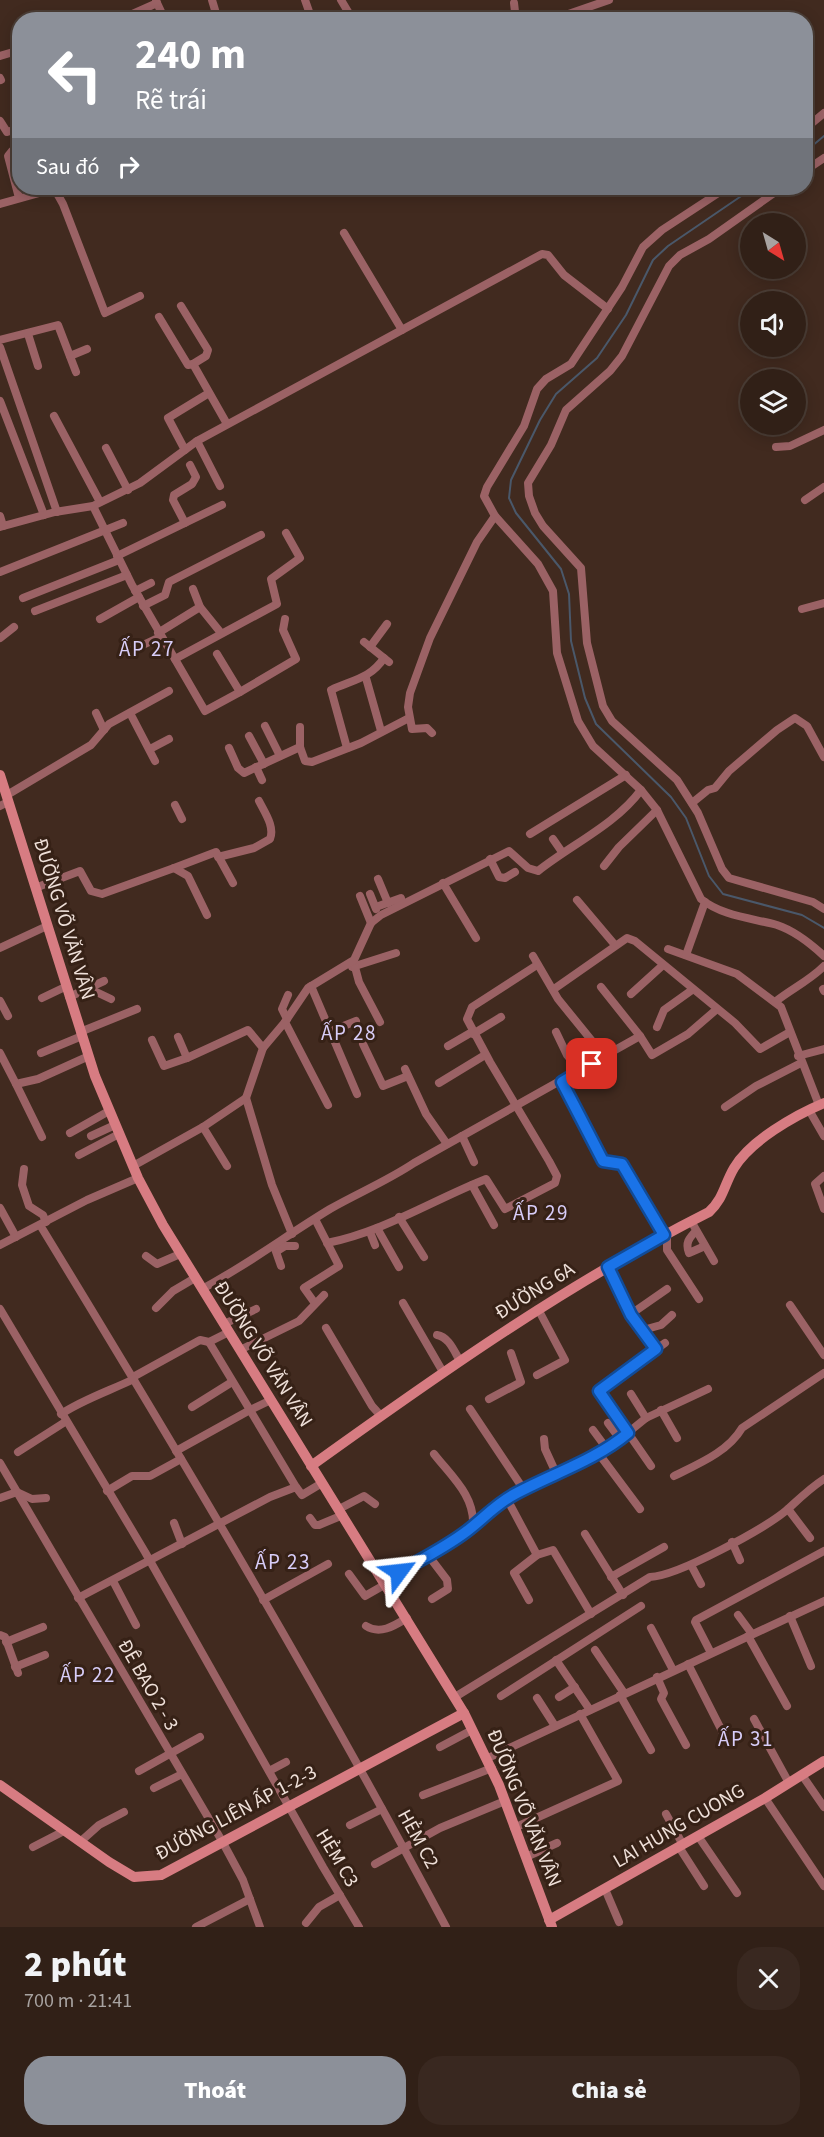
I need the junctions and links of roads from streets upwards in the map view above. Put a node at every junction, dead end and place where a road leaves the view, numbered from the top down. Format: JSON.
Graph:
{"nodes":[{"id":1,"x":609,"y":0,"type":"edge"},
{"id":2,"x":157,"y":2,"type":"edge"},
{"id":3,"x":514,"y":3,"type":"dead end"},
{"id":4,"x":140,"y":12,"type":"edge"},
{"id":5,"x":515,"y":12,"type":"edge"},
{"id":6,"x":574,"y":12,"type":"edge"},
{"id":7,"x":0,"y":121,"type":"edge"},
{"id":8,"x":12,"y":130,"type":"edge"},
{"id":9,"x":12,"y":151,"type":"edge"},
{"id":10,"x":12,"y":171,"type":"edge"},
{"id":11,"x":18,"y":195,"type":"edge"},
{"id":12,"x":30,"y":195,"type":"edge"},
{"id":13,"x":59,"y":195,"type":"edge"},
{"id":14,"x":716,"y":195,"type":"edge"},
{"id":15,"x":771,"y":195,"type":"edge"},
{"id":16,"x":19,"y":198,"type":"junction"},
{"id":17,"x":0,"y":204,"type":"edge"},
{"id":18,"x":344,"y":232,"type":"dead end"},
{"id":19,"x":140,"y":296,"type":"dead end"},
{"id":20,"x":182,"y":306,"type":"dead end"},
{"id":21,"x":608,"y":309,"type":"junction"},
{"id":22,"x":159,"y":317,"type":"dead end"},
{"id":23,"x":402,"y":330,"type":"junction"},
{"id":24,"x":28,"y":334,"type":"junction"},
{"id":25,"x":0,"y":340,"type":"edge"},
{"id":26,"x":0,"y":347,"type":"edge"},
{"id":27,"x":87,"y":349,"type":"dead end"},
{"id":28,"x":70,"y":356,"type":"junction"},
{"id":29,"x":193,"y":364,"type":"junction"},
{"id":30,"x":38,"y":366,"type":"dead end"},
{"id":31,"x":76,"y":372,"type":"dead end"},
{"id":32,"x":209,"y":393,"type":"junction"},
{"id":33,"x":0,"y":400,"type":"edge"},
{"id":34,"x":54,"y":416,"type":"dead end"},
{"id":35,"x":227,"y":424,"type":"junction"},
{"id":36,"x":824,"y":430,"type":"edge"},
{"id":37,"x":197,"y":441,"type":"junction"},
{"id":38,"x":776,"y":447,"type":"dead end"},
{"id":39,"x":106,"y":448,"type":"dead end"},
{"id":40,"x":185,"y":450,"type":"junction"},
{"id":41,"x":190,"y":465,"type":"dead end"},
{"id":42,"x":220,"y":486,"type":"dead end"},
{"id":43,"x":824,"y":488,"type":"edge"},
{"id":44,"x":128,"y":490,"type":"junction"},
{"id":45,"x":805,"y":500,"type":"dead end"},
{"id":46,"x":97,"y":504,"type":"junction"},
{"id":47,"x":222,"y":505,"type":"dead end"},
{"id":48,"x":57,"y":512,"type":"junction"},
{"id":49,"x":44,"y":515,"type":"junction"},
{"id":50,"x":0,"y":516,"type":"edge"},
{"id":51,"x":495,"y":516,"type":"junction"},
{"id":52,"x":123,"y":523,"type":"dead end"},
{"id":53,"x":185,"y":523,"type":"junction"},
{"id":54,"x":2,"y":526,"type":"edge"},
{"id":55,"x":105,"y":532,"type":"junction"},
{"id":56,"x":286,"y":533,"type":"dead end"},
{"id":57,"x":261,"y":535,"type":"dead end"},
{"id":58,"x":118,"y":558,"type":"junction"},
{"id":59,"x":0,"y":572,"type":"edge"},
{"id":60,"x":127,"y":575,"type":"junction"},
{"id":61,"x":151,"y":583,"type":"dead end"},
{"id":62,"x":193,"y":589,"type":"dead end"},
{"id":63,"x":137,"y":594,"type":"junction"},
{"id":64,"x":23,"y":598,"type":"dead end"},
{"id":65,"x":824,"y":603,"type":"edge"},
{"id":66,"x":143,"y":606,"type":"junction"},
{"id":67,"x":200,"y":607,"type":"junction"},
{"id":68,"x":802,"y":609,"type":"dead end"},
{"id":69,"x":35,"y":611,"type":"dead end"},
{"id":70,"x":100,"y":619,"type":"dead end"},
{"id":71,"x":285,"y":620,"type":"dead end"},
{"id":72,"x":387,"y":624,"type":"dead end"},
{"id":73,"x":14,"y":627,"type":"dead end"},
{"id":74,"x":221,"y":633,"type":"junction"},
{"id":75,"x":159,"y":635,"type":"junction"},
{"id":76,"x":0,"y":638,"type":"edge"},
{"id":77,"x":128,"y":652,"type":"dead end"},
{"id":78,"x":218,"y":654,"type":"dead end"},
{"id":79,"x":175,"y":659,"type":"junction"},
{"id":80,"x":366,"y":678,"type":"junction"},
{"id":81,"x":169,"y":691,"type":"dead end"},
{"id":82,"x":240,"y":692,"type":"junction"},
{"id":83,"x":130,"y":712,"type":"junction"},
{"id":84,"x":96,"y":713,"type":"dead end"},
{"id":85,"x":409,"y":718,"type":"junction"},
{"id":86,"x":265,"y":726,"type":"dead end"},
{"id":87,"x":300,"y":727,"type":"dead end"},
{"id":88,"x":104,"y":730,"type":"junction"},
{"id":89,"x":381,"y":730,"type":"junction"},
{"id":90,"x":432,"y":733,"type":"dead end"},
{"id":91,"x":249,"y":735,"type":"dead end"},
{"id":92,"x":169,"y":739,"type":"dead end"},
{"id":93,"x":300,"y":747,"type":"junction"},
{"id":94,"x":229,"y":748,"type":"dead end"},
{"id":95,"x":347,"y":748,"type":"junction"},
{"id":96,"x":150,"y":749,"type":"junction"},
{"id":97,"x":280,"y":756,"type":"junction"},
{"id":98,"x":824,"y":757,"type":"edge"},
{"id":99,"x":155,"y":761,"type":"dead end"},
{"id":100,"x":260,"y":766,"type":"junction"},
{"id":101,"x":0,"y":775,"type":"edge"},
{"id":102,"x":626,"y":775,"type":"junction"},
{"id":103,"x":262,"y":780,"type":"dead end"},
{"id":104,"x":640,"y":790,"type":"junction"},
{"id":105,"x":5,"y":801,"type":"edge"},
{"id":106,"x":259,"y":801,"type":"dead end"},
{"id":107,"x":692,"y":803,"type":"junction"},
{"id":108,"x":176,"y":805,"type":"dead end"},
{"id":109,"x":657,"y":810,"type":"junction"},
{"id":110,"x":182,"y":819,"type":"dead end"},
{"id":111,"x":530,"y":834,"type":"dead end"},
{"id":112,"x":553,"y":839,"type":"dead end"},
{"id":113,"x":562,"y":852,"type":"junction"},
{"id":114,"x":218,"y":857,"type":"junction"},
{"id":115,"x":490,"y":859,"type":"junction"},
{"id":116,"x":604,"y":866,"type":"dead end"},
{"id":117,"x":174,"y":868,"type":"junction"},
{"id":118,"x":515,"y":872,"type":"dead end"},
{"id":119,"x":378,"y":879,"type":"dead end"},
{"id":120,"x":233,"y":883,"type":"dead end"},
{"id":121,"x":443,"y":883,"type":"junction"},
{"id":122,"x":35,"y":888,"type":"junction"},
{"id":123,"x":370,"y":894,"type":"dead end"},
{"id":124,"x":360,"y":896,"type":"dead end"},
{"id":125,"x":401,"y":898,"type":"dead end"},
{"id":126,"x":577,"y":900,"type":"dead end"},
{"id":127,"x":705,"y":902,"type":"junction"},
{"id":128,"x":388,"y":903,"type":"junction"},
{"id":129,"x":376,"y":907,"type":"junction"},
{"id":130,"x":824,"y":909,"type":"edge"},
{"id":131,"x":207,"y":915,"type":"dead end"},
{"id":132,"x":379,"y":916,"type":"junction"},
{"id":133,"x":371,"y":922,"type":"junction"},
{"id":134,"x":47,"y":926,"type":"junction"},
{"id":135,"x":476,"y":938,"type":"dead end"},
{"id":136,"x":615,"y":945,"type":"junction"},
{"id":137,"x":0,"y":948,"type":"edge"},
{"id":138,"x":668,"y":949,"type":"dead end"},
{"id":139,"x":396,"y":953,"type":"dead end"},
{"id":140,"x":686,"y":955,"type":"junction"},
{"id":141,"x":533,"y":956,"type":"dead end"},
{"id":142,"x":824,"y":956,"type":"edge"},
{"id":143,"x":537,"y":965,"type":"junction"},
{"id":144,"x":663,"y":965,"type":"junction"},
{"id":145,"x":824,"y":966,"type":"edge"},
{"id":146,"x":350,"y":967,"type":"junction"},
{"id":147,"x":104,"y":981,"type":"dead end"},
{"id":148,"x":310,"y":986,"type":"junction"},
{"id":149,"x":601,"y":987,"type":"dead end"},
{"id":150,"x":90,"y":989,"type":"junction"},
{"id":151,"x":554,"y":989,"type":"junction"},
{"id":152,"x":692,"y":990,"type":"junction"},
{"id":153,"x":67,"y":992,"type":"junction"},
{"id":154,"x":288,"y":994,"type":"dead end"},
{"id":155,"x":632,"y":994,"type":"dead end"},
{"id":156,"x":42,"y":998,"type":"dead end"},
{"id":157,"x":111,"y":999,"type":"dead end"},
{"id":158,"x":775,"y":1002,"type":"junction"},
{"id":159,"x":1,"y":1005,"type":"edge"},
{"id":160,"x":137,"y":1009,"type":"dead end"},
{"id":161,"x":717,"y":1009,"type":"junction"},
{"id":162,"x":8,"y":1016,"type":"dead end"},
{"id":163,"x":501,"y":1017,"type":"dead end"},
{"id":164,"x":286,"y":1020,"type":"junction"},
{"id":165,"x":356,"y":1021,"type":"dead end"},
{"id":166,"x":380,"y":1022,"type":"dead end"},
{"id":167,"x":657,"y":1027,"type":"dead end"},
{"id":168,"x":332,"y":1031,"type":"junction"},
{"id":169,"x":556,"y":1032,"type":"dead end"},
{"id":170,"x":790,"y":1032,"type":"junction"},
{"id":171,"x":473,"y":1033,"type":"junction"},
{"id":172,"x":81,"y":1034,"type":"junction"},
{"id":173,"x":640,"y":1036,"type":"junction"},
{"id":174,"x":177,"y":1037,"type":"dead end"},
{"id":175,"x":152,"y":1040,"type":"dead end"},
{"id":176,"x":363,"y":1044,"type":"dead end"},
{"id":177,"x":448,"y":1046,"type":"dead end"},
{"id":178,"x":263,"y":1047,"type":"junction"},
{"id":179,"x":824,"y":1049,"type":"edge"},
{"id":180,"x":0,"y":1053,"type":"edge"},
{"id":181,"x":40,"y":1053,"type":"dead end"},
{"id":182,"x":485,"y":1055,"type":"junction"},
{"id":183,"x":89,"y":1056,"type":"junction"},
{"id":184,"x":605,"y":1057,"type":"junction"},
{"id":185,"x":187,"y":1058,"type":"junction"},
{"id":186,"x":800,"y":1059,"type":"junction"},
{"id":187,"x":580,"y":1071,"type":"junction"},
{"id":188,"x":562,"y":1082,"type":"junction"},
{"id":189,"x":439,"y":1083,"type":"dead end"},
{"id":190,"x":16,"y":1084,"type":"junction"},
{"id":191,"x":357,"y":1094,"type":"dead end"},
{"id":192,"x":246,"y":1098,"type":"junction"},
{"id":193,"x":822,"y":1104,"type":"edge"},
{"id":194,"x":328,"y":1105,"type":"dead end"},
{"id":195,"x":516,"y":1107,"type":"junction"},
{"id":196,"x":725,"y":1107,"type":"dead end"},
{"id":197,"x":808,"y":1110,"type":"junction"},
{"id":198,"x":110,"y":1111,"type":"junction"},
{"id":199,"x":203,"y":1127,"type":"junction"},
{"id":200,"x":117,"y":1130,"type":"junction"},
{"id":201,"x":70,"y":1133,"type":"dead end"},
{"id":202,"x":91,"y":1136,"type":"dead end"},
{"id":203,"x":824,"y":1136,"type":"edge"},
{"id":204,"x":42,"y":1137,"type":"dead end"},
{"id":205,"x":462,"y":1137,"type":"junction"},
{"id":206,"x":447,"y":1144,"type":"junction"},
{"id":207,"x":79,"y":1155,"type":"dead end"},
{"id":208,"x":474,"y":1162,"type":"dead end"},
{"id":209,"x":133,"y":1166,"type":"junction"},
{"id":210,"x":227,"y":1166,"type":"dead end"},
{"id":211,"x":24,"y":1169,"type":"dead end"},
{"id":212,"x":824,"y":1176,"type":"edge"},
{"id":213,"x":138,"y":1178,"type":"junction"},
{"id":214,"x":472,"y":1185,"type":"junction"},
{"id":215,"x":0,"y":1208,"type":"edge"},
{"id":216,"x":824,"y":1209,"type":"edge"},
{"id":217,"x":399,"y":1217,"type":"junction"},
{"id":218,"x":315,"y":1219,"type":"junction"},
{"id":219,"x":43,"y":1223,"type":"junction"},
{"id":220,"x":494,"y":1225,"type":"dead end"},
{"id":221,"x":693,"y":1226,"type":"junction"},
{"id":222,"x":374,"y":1230,"type":"junction"},
{"id":223,"x":291,"y":1234,"type":"junction"},
{"id":224,"x":666,"y":1235,"type":"junction"},
{"id":225,"x":16,"y":1237,"type":"junction"},
{"id":226,"x":327,"y":1243,"type":"junction"},
{"id":227,"x":0,"y":1245,"type":"edge"},
{"id":228,"x":375,"y":1245,"type":"dead end"},
{"id":229,"x":295,"y":1246,"type":"dead end"},
{"id":230,"x":705,"y":1246,"type":"junction"},
{"id":231,"x":275,"y":1248,"type":"junction"},
{"id":232,"x":180,"y":1254,"type":"junction"},
{"id":233,"x":146,"y":1256,"type":"dead end"},
{"id":234,"x":424,"y":1257,"type":"dead end"},
{"id":235,"x":714,"y":1261,"type":"dead end"},
{"id":236,"x":281,"y":1266,"type":"dead end"},
{"id":237,"x":399,"y":1267,"type":"dead end"},
{"id":238,"x":608,"y":1267,"type":"junction"},
{"id":239,"x":195,"y":1278,"type":"junction"},
{"id":240,"x":202,"y":1289,"type":"junction"},
{"id":241,"x":668,"y":1289,"type":"dead end"},
{"id":242,"x":324,"y":1295,"type":"dead end"},
{"id":243,"x":699,"y":1299,"type":"dead end"},
{"id":244,"x":314,"y":1302,"type":"junction"},
{"id":245,"x":403,"y":1303,"type":"dead end"},
{"id":246,"x":790,"y":1305,"type":"dead end"},
{"id":247,"x":156,"y":1308,"type":"dead end"},
{"id":248,"x":0,"y":1309,"type":"edge"},
{"id":249,"x":256,"y":1309,"type":"dead end"},
{"id":250,"x":538,"y":1309,"type":"junction"},
{"id":251,"x":631,"y":1314,"type":"junction"},
{"id":252,"x":672,"y":1315,"type":"dead end"},
{"id":253,"x":227,"y":1328,"type":"junction"},
{"id":254,"x":326,"y":1328,"type":"dead end"},
{"id":255,"x":643,"y":1330,"type":"junction"},
{"id":256,"x":437,"y":1335,"type":"dead end"},
{"id":257,"x":209,"y":1342,"type":"junction"},
{"id":258,"x":665,"y":1343,"type":"dead end"},
{"id":259,"x":656,"y":1349,"type":"junction"},
{"id":260,"x":240,"y":1350,"type":"junction"},
{"id":261,"x":511,"y":1353,"type":"dead end"},
{"id":262,"x":824,"y":1355,"type":"edge"},
{"id":263,"x":460,"y":1360,"type":"junction"},
{"id":264,"x":443,"y":1372,"type":"junction"},
{"id":265,"x":824,"y":1373,"type":"edge"},
{"id":266,"x":537,"y":1375,"type":"dead end"},
{"id":267,"x":133,"y":1378,"type":"junction"},
{"id":268,"x":232,"y":1382,"type":"junction"},
{"id":269,"x":708,"y":1389,"type":"dead end"},
{"id":270,"x":631,"y":1394,"type":"dead end"},
{"id":271,"x":489,"y":1399,"type":"dead end"},
{"id":272,"x":271,"y":1400,"type":"junction"},
{"id":273,"x":192,"y":1407,"type":"dead end"},
{"id":274,"x":470,"y":1409,"type":"dead end"},
{"id":275,"x":250,"y":1410,"type":"junction"},
{"id":276,"x":661,"y":1410,"type":"junction"},
{"id":277,"x":381,"y":1416,"type":"junction"},
{"id":278,"x":63,"y":1418,"type":"junction"},
{"id":279,"x":646,"y":1418,"type":"junction"},
{"id":280,"x":608,"y":1423,"type":"dead end"},
{"id":281,"x":593,"y":1430,"type":"dead end"},
{"id":282,"x":628,"y":1433,"type":"junction"},
{"id":283,"x":677,"y":1438,"type":"dead end"},
{"id":284,"x":544,"y":1439,"type":"dead end"},
{"id":285,"x":620,"y":1439,"type":"junction"},
{"id":286,"x":608,"y":1449,"type":"junction"},
{"id":287,"x":176,"y":1451,"type":"junction"},
{"id":288,"x":18,"y":1452,"type":"dead end"},
{"id":289,"x":599,"y":1454,"type":"junction"},
{"id":290,"x":434,"y":1455,"type":"dead end"},
{"id":291,"x":181,"y":1459,"type":"junction"},
{"id":292,"x":0,"y":1463,"type":"edge"},
{"id":293,"x":311,"y":1466,"type":"junction"},
{"id":294,"x":651,"y":1466,"type":"dead end"},
{"id":295,"x":556,"y":1473,"type":"junction"},
{"id":296,"x":674,"y":1476,"type":"dead end"},
{"id":297,"x":824,"y":1479,"type":"edge"},
{"id":298,"x":321,"y":1483,"type":"junction"},
{"id":299,"x":296,"y":1487,"type":"junction"},
{"id":300,"x":524,"y":1490,"type":"junction"},
{"id":301,"x":107,"y":1491,"type":"junction"},
{"id":302,"x":17,"y":1492,"type":"junction"},
{"id":303,"x":0,"y":1498,"type":"edge"},
{"id":304,"x":46,"y":1498,"type":"dead end"},
{"id":305,"x":507,"y":1499,"type":"junction"},
{"id":306,"x":375,"y":1504,"type":"dead end"},
{"id":307,"x":640,"y":1509,"type":"dead end"},
{"id":308,"x":788,"y":1509,"type":"junction"},
{"id":309,"x":341,"y":1512,"type":"junction"},
{"id":310,"x":310,"y":1518,"type":"dead end"},
{"id":311,"x":174,"y":1524,"type":"dead end"},
{"id":312,"x":219,"y":1524,"type":"junction"},
{"id":313,"x":473,"y":1526,"type":"junction"},
{"id":314,"x":585,"y":1534,"type":"dead end"},
{"id":315,"x":810,"y":1538,"type":"dead end"},
{"id":316,"x":732,"y":1542,"type":"junction"},
{"id":317,"x":182,"y":1544,"type":"junction"},
{"id":318,"x":664,"y":1546,"type":"dead end"},
{"id":319,"x":824,"y":1551,"type":"edge"},
{"id":320,"x":428,"y":1555,"type":"junction"},
{"id":321,"x":537,"y":1556,"type":"junction"},
{"id":322,"x":740,"y":1560,"type":"dead end"},
{"id":323,"x":149,"y":1561,"type":"junction"},
{"id":324,"x":328,"y":1564,"type":"dead end"},
{"id":325,"x":691,"y":1565,"type":"junction"},
{"id":326,"x":349,"y":1574,"type":"dead end"},
{"id":327,"x":611,"y":1577,"type":"junction"},
{"id":328,"x":113,"y":1581,"type":"junction"},
{"id":329,"x":385,"y":1582,"type":"junction"},
{"id":330,"x":701,"y":1584,"type":"dead end"},
{"id":331,"x":623,"y":1595,"type":"junction"},
{"id":332,"x":78,"y":1598,"type":"junction"},
{"id":333,"x":432,"y":1599,"type":"dead end"},
{"id":334,"x":263,"y":1600,"type":"junction"},
{"id":335,"x":529,"y":1600,"type":"dead end"},
{"id":336,"x":824,"y":1601,"type":"edge"},
{"id":337,"x":641,"y":1606,"type":"dead end"},
{"id":338,"x":591,"y":1614,"type":"junction"},
{"id":339,"x":738,"y":1615,"type":"dead end"},
{"id":340,"x":790,"y":1616,"type":"junction"},
{"id":341,"x":407,"y":1618,"type":"junction"},
{"id":342,"x":136,"y":1626,"type":"dead end"},
{"id":343,"x":366,"y":1626,"type":"dead end"},
{"id":344,"x":44,"y":1628,"type":"dead end"},
{"id":345,"x":651,"y":1628,"type":"dead end"},
{"id":346,"x":0,"y":1635,"type":"edge"},
{"id":347,"x":750,"y":1635,"type":"junction"},
{"id":348,"x":6,"y":1642,"type":"junction"},
{"id":349,"x":595,"y":1650,"type":"dead end"},
{"id":350,"x":711,"y":1653,"type":"junction"},
{"id":351,"x":45,"y":1655,"type":"dead end"},
{"id":352,"x":556,"y":1660,"type":"junction"},
{"id":353,"x":688,"y":1664,"type":"junction"},
{"id":354,"x":811,"y":1666,"type":"dead end"},
{"id":355,"x":673,"y":1670,"type":"junction"},
{"id":356,"x":657,"y":1677,"type":"junction"},
{"id":357,"x":575,"y":1687,"type":"junction"},
{"id":358,"x":622,"y":1694,"type":"junction"},
{"id":359,"x":501,"y":1696,"type":"dead end"},
{"id":360,"x":455,"y":1697,"type":"junction"},
{"id":361,"x":559,"y":1697,"type":"dead end"},
{"id":362,"x":537,"y":1698,"type":"dead end"},
{"id":363,"x":787,"y":1706,"type":"dead end"},
{"id":364,"x":590,"y":1710,"type":"junction"},
{"id":365,"x":464,"y":1713,"type":"junction"},
{"id":366,"x":580,"y":1714,"type":"junction"},
{"id":367,"x":754,"y":1719,"type":"dead end"},
{"id":368,"x":555,"y":1726,"type":"junction"},
{"id":369,"x":472,"y":1730,"type":"junction"},
{"id":370,"x":724,"y":1735,"type":"dead end"},
{"id":371,"x":200,"y":1737,"type":"dead end"},
{"id":372,"x":686,"y":1745,"type":"dead end"},
{"id":373,"x":440,"y":1746,"type":"dead end"},
{"id":374,"x":651,"y":1750,"type":"dead end"},
{"id":375,"x":171,"y":1756,"type":"junction"},
{"id":376,"x":824,"y":1761,"type":"edge"},
{"id":377,"x":286,"y":1762,"type":"dead end"},
{"id":378,"x":490,"y":1763,"type":"junction"},
{"id":379,"x":358,"y":1768,"type":"junction"},
{"id":380,"x":139,"y":1771,"type":"dead end"},
{"id":381,"x":269,"y":1771,"type":"junction"},
{"id":382,"x":182,"y":1774,"type":"junction"},
{"id":383,"x":802,"y":1775,"type":"junction"},
{"id":384,"x":789,"y":1783,"type":"junction"},
{"id":385,"x":0,"y":1785,"type":"edge"},
{"id":386,"x":154,"y":1788,"type":"dead end"},
{"id":387,"x":423,"y":1795,"type":"dead end"},
{"id":388,"x":765,"y":1798,"type":"junction"},
{"id":389,"x":505,"y":1801,"type":"junction"},
{"id":390,"x":287,"y":1805,"type":"junction"},
{"id":391,"x":824,"y":1807,"type":"edge"},
{"id":392,"x":382,"y":1809,"type":"junction"},
{"id":393,"x":124,"y":1812,"type":"dead end"},
{"id":394,"x":666,"y":1814,"type":"dead end"},
{"id":395,"x":350,"y":1825,"type":"dead end"},
{"id":396,"x":514,"y":1828,"type":"junction"},
{"id":397,"x":64,"y":1831,"type":"junction"},
{"id":398,"x":698,"y":1836,"type":"junction"},
{"id":399,"x":80,"y":1842,"type":"junction"},
{"id":400,"x":222,"y":1842,"type":"junction"},
{"id":401,"x":557,"y":1844,"type":"dead end"},
{"id":402,"x":681,"y":1846,"type":"junction"},
{"id":403,"x":33,"y":1847,"type":"dead end"},
{"id":404,"x":404,"y":1849,"type":"junction"},
{"id":405,"x":526,"y":1857,"type":"junction"},
{"id":406,"x":375,"y":1864,"type":"dead end"},
{"id":407,"x":704,"y":1886,"type":"dead end"},
{"id":408,"x":824,"y":1886,"type":"edge"},
{"id":409,"x":605,"y":1889,"type":"junction"},
{"id":410,"x":737,"y":1893,"type":"dead end"},
{"id":411,"x":340,"y":1895,"type":"junction"},
{"id":412,"x":250,"y":1899,"type":"junction"},
{"id":413,"x":619,"y":1922,"type":"dead end"},
{"id":414,"x":306,"y":1923,"type":"dead end"},
{"id":415,"x":550,"y":1924,"type":"edge"},
{"id":416,"x":196,"y":1927,"type":"edge"},
{"id":417,"x":260,"y":1927,"type":"edge"},
{"id":418,"x":359,"y":1927,"type":"edge"},
{"id":419,"x":446,"y":1927,"type":"edge"}],
"edges":[{"from":1,"to":6,"type":"street"},
{"from":2,"to":4,"type":"street"},
{"from":3,"to":5,"type":"street"},
{"from":7,"to":8,"type":"street"},
{"from":9,"to":10,"type":"street"},
{"from":11,"to":16,"type":"street"},
{"from":12,"to":16,"type":"street"},
{"from":13,"to":19,"type":"street"},
{"from":14,"to":21,"type":"street"},
{"from":15,"to":107,"type":"street"},
{"from":16,"to":17,"type":"street"},
{"from":18,"to":23,"type":"street"},
{"from":20,"to":29,"type":"street"},
{"from":21,"to":23,"type":"street"},
{"from":21,"to":51,"type":"street"},
{"from":22,"to":29,"type":"street"},
{"from":23,"to":35,"type":"street"},
{"from":24,"to":25,"type":"street"},
{"from":24,"to":28,"type":"street"},
{"from":24,"to":30,"type":"street"},
{"from":26,"to":48,"type":"street"},
{"from":27,"to":28,"type":"street"},
{"from":28,"to":31,"type":"street"},
{"from":29,"to":32,"type":"street"},
{"from":32,"to":35,"type":"street"},
{"from":32,"to":40,"type":"street"},
{"from":33,"to":49,"type":"street"},
{"from":34,"to":46,"type":"street"},
{"from":35,"to":37,"type":"street"},
{"from":36,"to":38,"type":"street"},
{"from":37,"to":40,"type":"street"},
{"from":37,"to":42,"type":"street"},
{"from":39,"to":44,"type":"street"},
{"from":40,"to":44,"type":"street"},
{"from":41,"to":53,"type":"street"},
{"from":43,"to":45,"type":"street"},
{"from":44,"to":46,"type":"street"},
{"from":46,"to":48,"type":"street"},
{"from":46,"to":55,"type":"street"},
{"from":47,"to":53,"type":"street"},
{"from":48,"to":49,"type":"street"},
{"from":49,"to":54,"type":"street"},
{"from":50,"to":54,"type":"street"},
{"from":51,"to":85,"type":"street"},
{"from":51,"to":102,"type":"street"},
{"from":52,"to":55,"type":"street"},
{"from":53,"to":58,"type":"street"},
{"from":55,"to":58,"type":"street"},
{"from":55,"to":59,"type":"street"},
{"from":56,"to":74,"type":"street"},
{"from":57,"to":66,"type":"street"},
{"from":58,"to":60,"type":"street"},
{"from":58,"to":64,"type":"street"},
{"from":60,"to":63,"type":"street"},
{"from":60,"to":69,"type":"street"},
{"from":61,"to":63,"type":"street"},
{"from":62,"to":67,"type":"street"},
{"from":63,"to":66,"type":"street"},
{"from":63,"to":70,"type":"street"},
{"from":65,"to":68,"type":"street"},
{"from":66,"to":75,"type":"street"},
{"from":67,"to":74,"type":"street"},
{"from":67,"to":75,"type":"street"},
{"from":71,"to":82,"type":"street"},
{"from":72,"to":80,"type":"street"},
{"from":73,"to":76,"type":"street"},
{"from":74,"to":79,"type":"street"},
{"from":75,"to":77,"type":"street"},
{"from":75,"to":79,"type":"street"},
{"from":78,"to":82,"type":"street"},
{"from":79,"to":82,"type":"street"},
{"from":80,"to":89,"type":"street"},
{"from":80,"to":95,"type":"street"},
{"from":81,"to":83,"type":"street"},
{"from":83,"to":88,"type":"street"},
{"from":83,"to":96,"type":"street"},
{"from":84,"to":88,"type":"street"},
{"from":85,"to":89,"type":"street"},
{"from":85,"to":90,"type":"street"},
{"from":86,"to":97,"type":"street"},
{"from":87,"to":93,"type":"street"},
{"from":88,"to":105,"type":"street"},
{"from":89,"to":95,"type":"street"},
{"from":91,"to":100,"type":"street"},
{"from":92,"to":96,"type":"street"},
{"from":93,"to":95,"type":"street"},
{"from":93,"to":97,"type":"street"},
{"from":94,"to":100,"type":"street"},
{"from":96,"to":99,"type":"street"},
{"from":97,"to":100,"type":"street"},
{"from":98,"to":107,"type":"street"},
{"from":100,"to":103,"type":"street"},
{"from":101,"to":105,"type":"street","name":"ĐƯỜNG VÕ VĂN VÂN"},
{"from":102,"to":104,"type":"street"},
{"from":102,"to":111,"type":"street"},
{"from":104,"to":109,"type":"street"},
{"from":104,"to":113,"type":"street"},
{"from":105,"to":122,"type":"street","name":"ĐƯỜNG VÕ VĂN VÂN"},
{"from":106,"to":114,"type":"street"},
{"from":107,"to":130,"type":"street"},
{"from":108,"to":110,"type":"street"},
{"from":109,"to":116,"type":"street"},
{"from":109,"to":127,"type":"street"},
{"from":112,"to":113,"type":"street"},
{"from":113,"to":115,"type":"street"},
{"from":114,"to":117,"type":"street"},
{"from":114,"to":120,"type":"street"},
{"from":115,"to":118,"type":"street"},
{"from":115,"to":121,"type":"street"},
{"from":117,"to":122,"type":"street"},
{"from":117,"to":131,"type":"street"},
{"from":119,"to":128,"type":"street"},
{"from":121,"to":132,"type":"street"},
{"from":121,"to":135,"type":"street"},
{"from":122,"to":134,"type":"street","name":"ĐƯỜNG VÕ VĂN VÂN"},
{"from":123,"to":129,"type":"street"},
{"from":124,"to":133,"type":"street"},
{"from":125,"to":128,"type":"street"},
{"from":126,"to":136,"type":"street"},
{"from":127,"to":140,"type":"street"},
{"from":127,"to":142,"type":"street"},
{"from":128,"to":129,"type":"street"},
{"from":129,"to":132,"type":"street"},
{"from":132,"to":133,"type":"street"},
{"from":133,"to":146,"type":"street"},
{"from":134,"to":137,"type":"street"},
{"from":134,"to":153,"type":"street","name":"ĐƯỜNG VÕ VĂN VÂN"},
{"from":136,"to":144,"type":"street"},
{"from":136,"to":151,"type":"street"},
{"from":138,"to":140,"type":"street"},
{"from":139,"to":146,"type":"street"},
{"from":140,"to":158,"type":"street"},
{"from":141,"to":143,"type":"street"},
{"from":143,"to":151,"type":"street"},
{"from":143,"to":171,"type":"street"},
{"from":144,"to":152,"type":"street"},
{"from":144,"to":155,"type":"street"},
{"from":145,"to":158,"type":"street"},
{"from":146,"to":148,"type":"street"},
{"from":146,"to":166,"type":"street"},
{"from":147,"to":150,"type":"street"},
{"from":148,"to":164,"type":"street"},
{"from":148,"to":168,"type":"street"},
{"from":149,"to":173,"type":"street"},
{"from":150,"to":153,"type":"street"},
{"from":150,"to":157,"type":"street"},
{"from":151,"to":184,"type":"street"},
{"from":152,"to":161,"type":"street"},
{"from":152,"to":167,"type":"street"},
{"from":153,"to":156,"type":"street"},
{"from":153,"to":172,"type":"street","name":"ĐƯỜNG VÕ VĂN VÂN"},
{"from":154,"to":164,"type":"street"},
{"from":158,"to":170,"type":"street"},
{"from":159,"to":162,"type":"street"},
{"from":160,"to":172,"type":"street"},
{"from":161,"to":170,"type":"street"},
{"from":161,"to":173,"type":"street"},
{"from":163,"to":171,"type":"street"},
{"from":164,"to":178,"type":"street"},
{"from":164,"to":194,"type":"street"},
{"from":165,"to":168,"type":"street"},
{"from":168,"to":191,"type":"street"},
{"from":169,"to":187,"type":"street"},
{"from":170,"to":186,"type":"street"},
{"from":171,"to":177,"type":"street"},
{"from":171,"to":182,"type":"street"},
{"from":172,"to":181,"type":"street"},
{"from":172,"to":183,"type":"street","name":"ĐƯỜNG VÕ VĂN VÂN"},
{"from":173,"to":184,"type":"street"},
{"from":174,"to":185,"type":"street"},
{"from":175,"to":185,"type":"street"},
{"from":176,"to":206,"type":"street"},
{"from":178,"to":185,"type":"street"},
{"from":178,"to":192,"type":"street"},
{"from":179,"to":186,"type":"street"},
{"from":180,"to":190,"type":"street"},
{"from":182,"to":189,"type":"street"},
{"from":182,"to":195,"type":"street"},
{"from":183,"to":190,"type":"street"},
{"from":183,"to":198,"type":"street","name":"ĐƯỜNG VÕ VĂN VÂN"},
{"from":184,"to":187,"type":"street"},
{"from":186,"to":193,"type":"street"},
{"from":186,"to":196,"type":"street"},
{"from":187,"to":188,"type":"street"},
{"from":188,"to":195,"type":"street"},
{"from":188,"to":224,"type":"street"},
{"from":190,"to":204,"type":"street"},
{"from":192,"to":199,"type":"street"},
{"from":192,"to":223,"type":"street"},
{"from":193,"to":197,"type":"street","name":"ĐƯỜNG 6A"},
{"from":195,"to":205,"type":"street"},
{"from":195,"to":214,"type":"street"},
{"from":197,"to":203,"type":"street"},
{"from":197,"to":221,"type":"street","name":"ĐƯỜNG 6A"},
{"from":198,"to":200,"type":"street","name":"ĐƯỜNG VÕ VĂN VÂN"},
{"from":198,"to":201,"type":"street"},
{"from":199,"to":209,"type":"street"},
{"from":199,"to":210,"type":"street"},
{"from":200,"to":202,"type":"street"},
{"from":200,"to":207,"type":"street"},
{"from":200,"to":209,"type":"street","name":"ĐƯỜNG VÕ VĂN VÂN"},
{"from":205,"to":206,"type":"street"},
{"from":205,"to":208,"type":"street"},
{"from":206,"to":218,"type":"street"},
{"from":209,"to":213,"type":"street","name":"ĐƯỜNG VÕ VĂN VÂN"},
{"from":211,"to":219,"type":"street","name":"HẺM C2"},
{"from":212,"to":216,"type":"street"},
{"from":213,"to":219,"type":"street"},
{"from":213,"to":232,"type":"street","name":"ĐƯỜNG VÕ VĂN VÂN"},
{"from":214,"to":217,"type":"street"},
{"from":214,"to":220,"type":"street"},
{"from":215,"to":225,"type":"street"},
{"from":217,"to":222,"type":"street"},
{"from":217,"to":234,"type":"street"},
{"from":218,"to":223,"type":"street"},
{"from":218,"to":226,"type":"street"},
{"from":219,"to":225,"type":"street"},
{"from":219,"to":267,"type":"street","name":"HẺM C2"},
{"from":221,"to":224,"type":"street","name":"ĐƯỜNG 6A"},
{"from":221,"to":230,"type":"street"},
{"from":221,"to":230,"type":"street"},
{"from":222,"to":226,"type":"street"},
{"from":222,"to":228,"type":"street"},
{"from":222,"to":237,"type":"street"},
{"from":223,"to":231,"type":"street"},
{"from":224,"to":238,"type":"street","name":"ĐƯỜNG 6A"},
{"from":224,"to":243,"type":"street"},
{"from":225,"to":227,"type":"street"},
{"from":226,"to":244,"type":"street"},
{"from":229,"to":231,"type":"street"},
{"from":230,"to":235,"type":"street"},
{"from":231,"to":236,"type":"street"},
{"from":231,"to":240,"type":"street"},
{"from":232,"to":233,"type":"street"},
{"from":232,"to":239,"type":"street","name":"ĐƯỜNG VÕ VĂN VÂN"},
{"from":238,"to":250,"type":"street","name":"ĐƯỜNG 6A"},
{"from":238,"to":251,"type":"street"},
{"from":239,"to":240,"type":"street","name":"ĐƯỜNG VÕ VĂN VÂN"},
{"from":239,"to":247,"type":"street"},
{"from":240,"to":253,"type":"street","name":"ĐƯỜNG VÕ VĂN VÂN"},
{"from":241,"to":251,"type":"street"},
{"from":242,"to":244,"type":"street"},
{"from":244,"to":260,"type":"street"},
{"from":245,"to":264,"type":"street"},
{"from":246,"to":262,"type":"street"},
{"from":248,"to":278,"type":"street","name":"HẺM C3"},
{"from":249,"to":253,"type":"street"},
{"from":250,"to":263,"type":"street","name":"ĐƯỜNG 6A"},
{"from":250,"to":266,"type":"street"},
{"from":251,"to":255,"type":"street"},
{"from":252,"to":255,"type":"street"},
{"from":253,"to":257,"type":"street"},
{"from":253,"to":260,"type":"street","name":"ĐƯỜNG VÕ VĂN VÂN"},
{"from":254,"to":277,"type":"street"},
{"from":255,"to":259,"type":"street"},
{"from":256,"to":263,"type":"street"},
{"from":257,"to":267,"type":"street"},
{"from":257,"to":268,"type":"street"},
{"from":258,"to":259,"type":"street"},
{"from":259,"to":282,"type":"street"},
{"from":260,"to":272,"type":"street","name":"ĐƯỜNG VÕ VĂN VÂN"},
{"from":261,"to":271,"type":"street"},
{"from":263,"to":264,"type":"street","name":"ĐƯỜNG 6A"},
{"from":264,"to":277,"type":"street","name":"ĐƯỜNG 6A"},
{"from":265,"to":296,"type":"street"},
{"from":267,"to":278,"type":"street"},
{"from":267,"to":287,"type":"street","name":"HẺM C2"},
{"from":268,"to":273,"type":"street"},
{"from":268,"to":275,"type":"street"},
{"from":269,"to":276,"type":"street"},
{"from":270,"to":279,"type":"street"},
{"from":272,"to":275,"type":"street"},
{"from":272,"to":293,"type":"street","name":"ĐƯỜNG VÕ VĂN VÂN"},
{"from":274,"to":300,"type":"street"},
{"from":275,"to":287,"type":"street"},
{"from":275,"to":299,"type":"street"},
{"from":276,"to":279,"type":"street"},
{"from":276,"to":283,"type":"street"},
{"from":277,"to":293,"type":"street","name":"ĐƯỜNG 6A"},
{"from":278,"to":288,"type":"street"},
{"from":278,"to":301,"type":"street","name":"HẺM C3"},
{"from":279,"to":282,"type":"street"},
{"from":280,"to":285,"type":"street"},
{"from":281,"to":286,"type":"street"},
{"from":282,"to":285,"type":"street"},
{"from":282,"to":294,"type":"street"},
{"from":284,"to":295,"type":"street"},
{"from":285,"to":286,"type":"street"},
{"from":286,"to":289,"type":"street"},
{"from":287,"to":291,"type":"street","name":"HẺM C2"},
{"from":289,"to":295,"type":"street"},
{"from":289,"to":307,"type":"street"},
{"from":290,"to":313,"type":"street"},
{"from":291,"to":301,"type":"street"},
{"from":291,"to":312,"type":"street","name":"HẺM C2"},
{"from":292,"to":302,"type":"street","name":"ĐÊ BAO 2 - 3"},
{"from":293,"to":298,"type":"street","name":"ĐƯỜNG VÕ VĂN VÂN"},
{"from":295,"to":300,"type":"street"},
{"from":297,"to":308,"type":"street"},
{"from":298,"to":299,"type":"street"},
{"from":298,"to":309,"type":"street","name":"ĐƯỜNG VÕ VĂN VÂN"},
{"from":299,"to":312,"type":"street"},
{"from":300,"to":305,"type":"street"},
{"from":301,"to":323,"type":"street","name":"HẺM C3"},
{"from":302,"to":303,"type":"street"},
{"from":302,"to":304,"type":"street"},
{"from":302,"to":332,"type":"street","name":"ĐÊ BAO 2 - 3"},
{"from":305,"to":313,"type":"street"},
{"from":305,"to":321,"type":"street"},
{"from":306,"to":309,"type":"street"},
{"from":308,"to":315,"type":"street"},
{"from":308,"to":316,"type":"street"},
{"from":309,"to":310,"type":"street"},
{"from":309,"to":329,"type":"street","name":"ĐƯỜNG VÕ VĂN VÂN"},
{"from":311,"to":317,"type":"street"},
{"from":312,"to":317,"type":"street"},
{"from":312,"to":334,"type":"street","name":"HẺM C2"},
{"from":313,"to":320,"type":"street"},
{"from":314,"to":327,"type":"street"},
{"from":316,"to":322,"type":"street"},
{"from":316,"to":325,"type":"street"},
{"from":317,"to":323,"type":"street"},
{"from":318,"to":327,"type":"street"},
{"from":319,"to":350,"type":"street"},
{"from":320,"to":329,"type":"street"},
{"from":320,"to":333,"type":"street"},
{"from":321,"to":335,"type":"street"},
{"from":321,"to":338,"type":"street"},
{"from":323,"to":328,"type":"street"},
{"from":323,"to":381,"type":"street","name":"HẺM C3"},
{"from":324,"to":334,"type":"street"},
{"from":325,"to":330,"type":"street"},
{"from":325,"to":331,"type":"street"},
{"from":326,"to":329,"type":"street"},
{"from":327,"to":331,"type":"street"},
{"from":328,"to":332,"type":"street"},
{"from":328,"to":342,"type":"street"},
{"from":329,"to":341,"type":"street","name":"ĐƯỜNG VÕ VĂN VÂN"},
{"from":331,"to":338,"type":"street"},
{"from":332,"to":375,"type":"street","name":"ĐÊ BAO 2 - 3"},
{"from":334,"to":379,"type":"street","name":"HẺM C2"},
{"from":336,"to":340,"type":"street"},
{"from":337,"to":352,"type":"street"},
{"from":338,"to":360,"type":"street"},
{"from":339,"to":347,"type":"street"},
{"from":340,"to":347,"type":"street"},
{"from":340,"to":354,"type":"street"},
{"from":341,"to":343,"type":"street"},
{"from":341,"to":360,"type":"street","name":"ĐƯỜNG VÕ VĂN VÂN"},
{"from":344,"to":348,"type":"street"},
{"from":345,"to":355,"type":"street"},
{"from":346,"to":348,"type":"street"},
{"from":347,"to":350,"type":"street"},
{"from":347,"to":363,"type":"street"},
{"from":348,"to":351,"type":"street"},
{"from":349,"to":358,"type":"street"},
{"from":350,"to":353,"type":"street"},
{"from":352,"to":357,"type":"street"},
{"from":352,"to":359,"type":"street"},
{"from":353,"to":355,"type":"street"},
{"from":353,"to":370,"type":"street"},
{"from":355,"to":356,"type":"street"},
{"from":356,"to":358,"type":"street"},
{"from":356,"to":372,"type":"street"},
{"from":357,"to":361,"type":"street"},
{"from":357,"to":364,"type":"street"},
{"from":358,"to":364,"type":"street"},
{"from":358,"to":374,"type":"street"},
{"from":360,"to":365,"type":"street","name":"ĐƯỜNG VÕ VĂN VÂN"},
{"from":362,"to":368,"type":"street"},
{"from":364,"to":366,"type":"street"},
{"from":365,"to":369,"type":"street","name":"ĐƯỜNG VÕ VĂN VÂN"},
{"from":365,"to":379,"type":"street","name":"ĐƯỜNG LIÊN ẤP 1-2-3"},
{"from":366,"to":368,"type":"street"},
{"from":366,"to":396,"type":"street"},
{"from":367,"to":384,"type":"street"},
{"from":368,"to":378,"type":"street"},
{"from":369,"to":373,"type":"street"},
{"from":369,"to":378,"type":"street","name":"ĐƯỜNG VÕ VĂN VÂN"},
{"from":371,"to":375,"type":"street"},
{"from":375,"to":380,"type":"street"},
{"from":375,"to":382,"type":"street","name":"ĐÊ BAO 2 - 3"},
{"from":376,"to":383,"type":"street","name":"LAI HUNG CUONG"},
{"from":377,"to":381,"type":"street"},
{"from":378,"to":387,"type":"street"},
{"from":378,"to":389,"type":"street","name":"ĐƯỜNG VÕ VĂN VÂN"},
{"from":379,"to":390,"type":"street","name":"ĐƯỜNG LIÊN ẤP 1-2-3"},
{"from":379,"to":392,"type":"street","name":"HẺM C2"},
{"from":381,"to":390,"type":"street","name":"HẺM C3"},
{"from":382,"to":386,"type":"street"},
{"from":382,"to":400,"type":"street","name":"ĐÊ BAO 2 - 3"},
{"from":383,"to":384,"type":"street","name":"LAI HUNG CUONG"},
{"from":383,"to":391,"type":"street"},
{"from":384,"to":388,"type":"street","name":"LAI HUNG CUONG"},
{"from":385,"to":397,"type":"street","name":"ĐƯỜNG LIÊN ẤP 1-2-3"},
{"from":388,"to":398,"type":"street","name":"LAI HUNG CUONG"},
{"from":388,"to":408,"type":"street"},
{"from":389,"to":396,"type":"street","name":"ĐƯỜNG VÕ VĂN VÂN"},
{"from":389,"to":404,"type":"street"},
{"from":390,"to":400,"type":"street","name":"ĐƯỜNG LIÊN ẤP 1-2-3"},
{"from":390,"to":411,"type":"street","name":"HẺM C3"},
{"from":392,"to":395,"type":"street"},
{"from":392,"to":404,"type":"street","name":"HẺM C2"},
{"from":393,"to":399,"type":"street"},
{"from":394,"to":402,"type":"street"},
{"from":396,"to":405,"type":"street","name":"ĐƯỜNG VÕ VĂN VÂN"},
{"from":397,"to":399,"type":"street","name":"ĐƯỜNG LIÊN ẤP 1-2-3"},
{"from":397,"to":403,"type":"street"},
{"from":398,"to":402,"type":"street","name":"LAI HUNG CUONG"},
{"from":398,"to":410,"type":"street"},
{"from":399,"to":400,"type":"street","name":"ĐƯỜNG LIÊN ẤP 1-2-3"},
{"from":400,"to":412,"type":"street","name":"ĐÊ BAO 2 - 3"},
{"from":401,"to":405,"type":"street"},
{"from":402,"to":407,"type":"street"},
{"from":402,"to":409,"type":"street","name":"LAI HUNG CUONG"},
{"from":404,"to":406,"type":"street"},
{"from":404,"to":419,"type":"street","name":"HẺM C2"},
{"from":405,"to":415,"type":"street","name":"ĐƯỜNG VÕ VĂN VÂN"},
{"from":409,"to":413,"type":"street"},
{"from":409,"to":415,"type":"street","name":"LAI HUNG CUONG"},
{"from":411,"to":414,"type":"street"},
{"from":411,"to":418,"type":"street","name":"HẺM C3"},
{"from":412,"to":416,"type":"street"},
{"from":412,"to":417,"type":"street","name":"ĐÊ BAO 2 - 3"}]}
